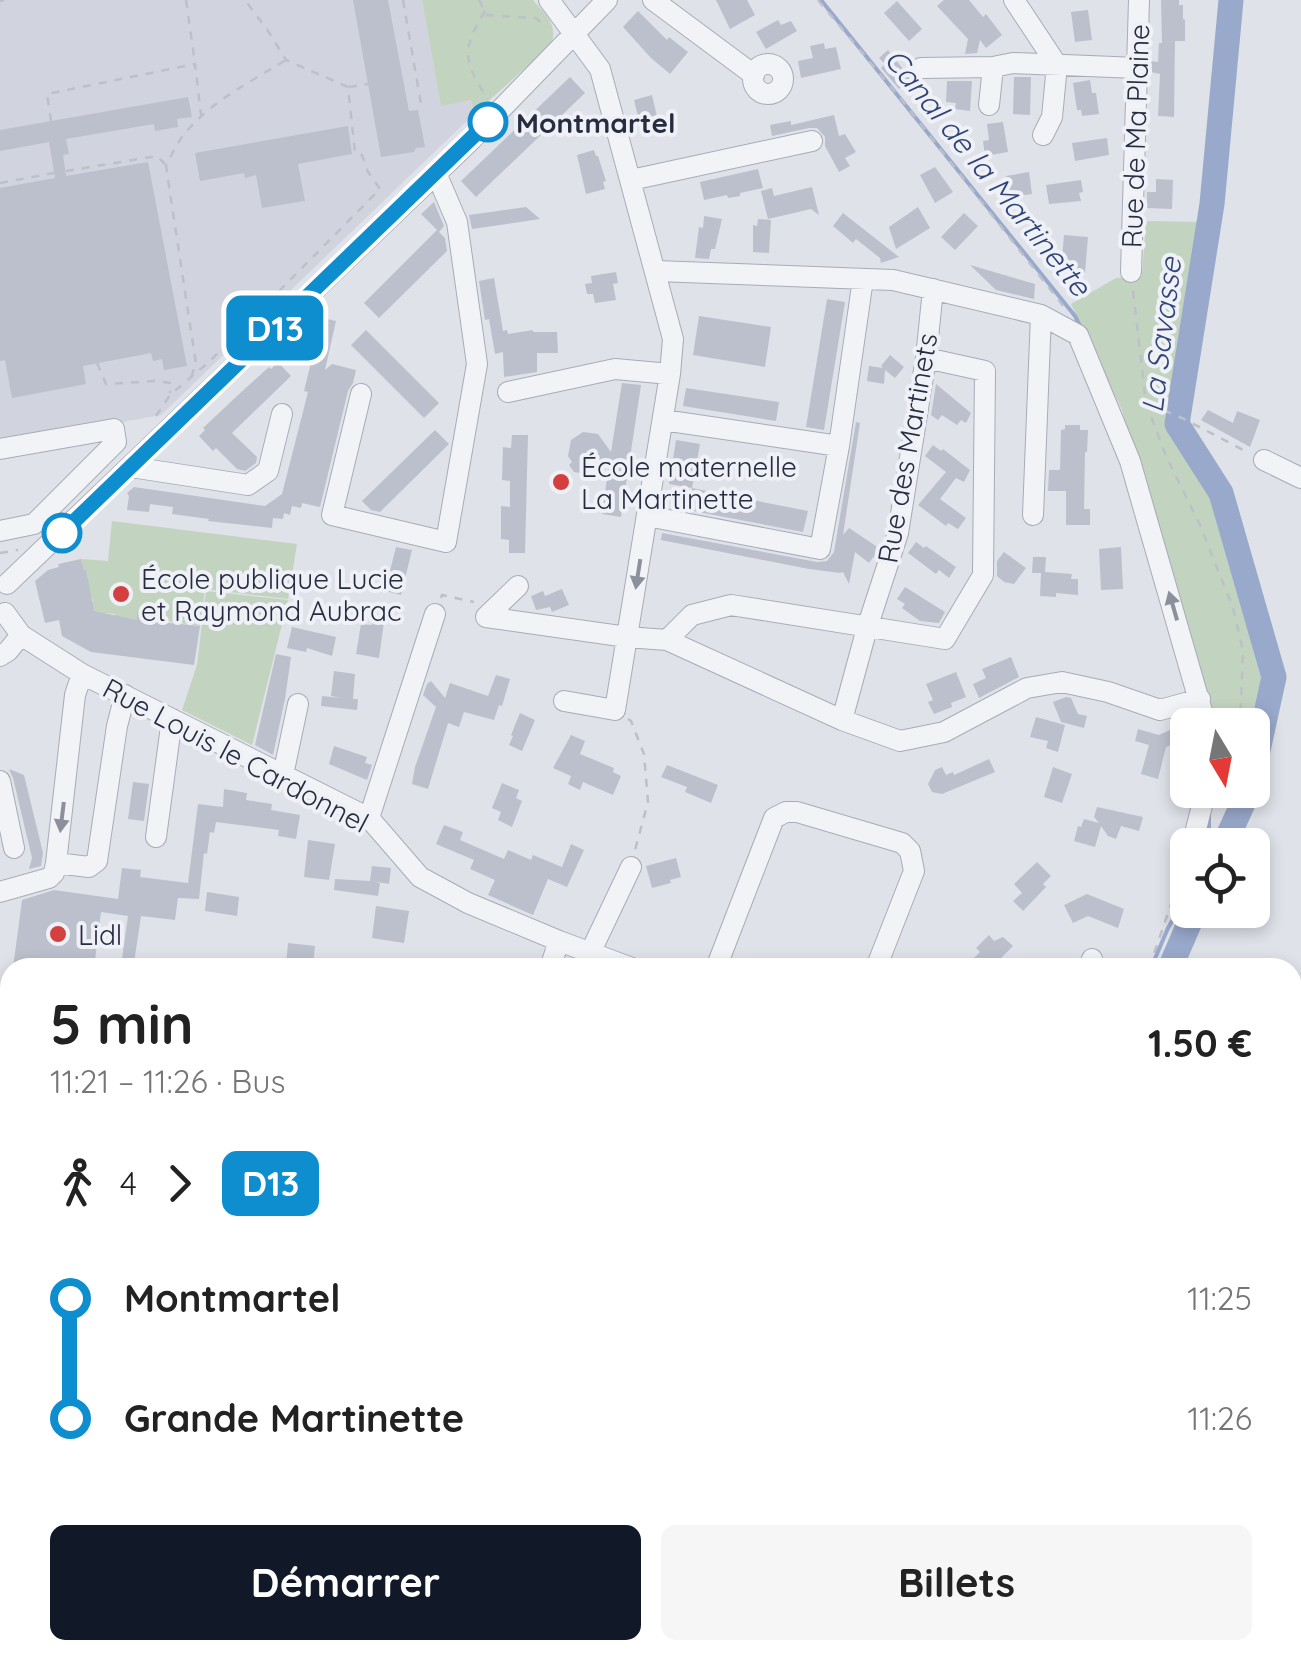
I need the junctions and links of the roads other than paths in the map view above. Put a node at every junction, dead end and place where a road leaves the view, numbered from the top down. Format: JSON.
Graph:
{"nodes":[{"id":1,"x":549,"y":0,"type":"edge"},
{"id":2,"x":607,"y":0,"type":"edge"},
{"id":3,"x":653,"y":0,"type":"edge"},
{"id":4,"x":1014,"y":0,"type":"edge"},
{"id":5,"x":1138,"y":0,"type":"edge"},
{"id":6,"x":565,"y":35,"type":"junction"},
{"id":7,"x":1057,"y":65,"type":"junction"},
{"id":8,"x":993,"y":67,"type":"junction"},
{"id":9,"x":921,"y":68,"type":"dead end"},
{"id":10,"x":1138,"y":68,"type":"junction"},
{"id":11,"x":754,"y":75,"type":"dead end"},
{"id":12,"x":990,"y":105,"type":"dead end"},
{"id":13,"x":1043,"y":135,"type":"dead end"},
{"id":14,"x":812,"y":142,"type":"dead end"},
{"id":15,"x":436,"y":173,"type":"junction"},
{"id":16,"x":631,"y":180,"type":"junction"},
{"id":17,"x":656,"y":272,"type":"junction"},
{"id":18,"x":1131,"y":272,"type":"road end"},
{"id":19,"x":862,"y":279,"type":"junction"},
{"id":20,"x":933,"y":290,"type":"junction"},
{"id":21,"x":1041,"y":314,"type":"junction"},
{"id":22,"x":926,"y":358,"type":"junction"},
{"id":23,"x":670,"y":374,"type":"junction"},
{"id":24,"x":508,"y":392,"type":"dead end"},
{"id":25,"x":361,"y":394,"type":"dead end"},
{"id":26,"x":282,"y":414,"type":"dead end"},
{"id":27,"x":662,"y":420,"type":"junction"},
{"id":28,"x":839,"y":446,"type":"junction"},
{"id":29,"x":0,"y":449,"type":"edge"},
{"id":30,"x":1264,"y":460,"type":"road end"},
{"id":31,"x":132,"y":468,"type":"junction"},
{"id":32,"x":1301,"y":478,"type":"edge"},
{"id":33,"x":1033,"y":515,"type":"dead end"},
{"id":34,"x":647,"y":516,"type":"junction"},
{"id":35,"x":0,"y":531,"type":"edge"},
{"id":36,"x":4,"y":581,"type":"edge"},
{"id":37,"x":518,"y":586,"type":"dead end"},
{"id":38,"x":438,"y":604,"type":"road end"},
{"id":39,"x":2,"y":614,"type":"edge"},
{"id":40,"x":868,"y":628,"type":"junction"},
{"id":41,"x":21,"y":635,"type":"junction"},
{"id":42,"x":627,"y":637,"type":"junction"},
{"id":43,"x":668,"y":640,"type":"junction"},
{"id":44,"x":0,"y":656,"type":"edge"},
{"id":45,"x":82,"y":674,"type":"junction"},
{"id":46,"x":125,"y":695,"type":"junction"},
{"id":47,"x":1200,"y":699,"type":"junction"},
{"id":48,"x":564,"y":701,"type":"dead end"},
{"id":49,"x":298,"y":704,"type":"dead end"},
{"id":50,"x":1202,"y":708,"type":"edge"},
{"id":51,"x":172,"y":719,"type":"junction"},
{"id":52,"x":842,"y":720,"type":"junction"},
{"id":53,"x":283,"y":775,"type":"junction"},
{"id":54,"x":0,"y":781,"type":"edge"},
{"id":55,"x":368,"y":818,"type":"junction"},
{"id":56,"x":156,"y":837,"type":"dead end"},
{"id":57,"x":14,"y":848,"type":"dead end"},
{"id":58,"x":56,"y":863,"type":"junction"},
{"id":59,"x":630,"y":867,"type":"road end"},
{"id":60,"x":0,"y":892,"type":"edge"},
{"id":61,"x":558,"y":940,"type":"junction"},
{"id":62,"x":591,"y":951,"type":"junction"},
{"id":63,"x":553,"y":958,"type":"edge"},
{"id":64,"x":608,"y":958,"type":"edge"},
{"id":65,"x":720,"y":958,"type":"edge"},
{"id":66,"x":880,"y":958,"type":"edge"}],
"edges":[{"from":1,"to":6,"type":"street"},
{"from":2,"to":6,"type":"street"},
{"from":3,"to":11,"type":"street"},
{"from":4,"to":7,"type":"street"},
{"from":5,"to":10,"type":"street","name":"Rue de Ma Plaine"},
{"from":6,"to":15,"type":"street"},
{"from":6,"to":16,"type":"street"},
{"from":7,"to":8,"type":"street"},
{"from":7,"to":10,"type":"street"},
{"from":7,"to":13,"type":"street"},
{"from":8,"to":9,"type":"street"},
{"from":8,"to":12,"type":"street"},
{"from":10,"to":18,"type":"street","name":"Rue de Ma Plaine"},
{"from":14,"to":16,"type":"street"},
{"from":15,"to":25,"type":"street"},
{"from":15,"to":31,"type":"street"},
{"from":16,"to":17,"type":"street"},
{"from":17,"to":19,"type":"street"},
{"from":17,"to":23,"type":"street"},
{"from":19,"to":20,"type":"street"},
{"from":19,"to":28,"type":"street"},
{"from":20,"to":21,"type":"street"},
{"from":20,"to":22,"type":"street","name":"Rue des Martinets"},
{"from":21,"to":33,"type":"street"},
{"from":47,"to":21,"type":"street","one_way":true},
{"from":22,"to":40,"type":"street","name":"Rue des Martinets"},
{"from":22,"to":40,"type":"street"},
{"from":23,"to":24,"type":"street"},
{"from":23,"to":27,"type":"street"},
{"from":26,"to":31,"type":"street"},
{"from":27,"to":28,"type":"street"},
{"from":27,"to":34,"type":"street"},
{"from":28,"to":34,"type":"street"},
{"from":29,"to":35,"type":"street"},
{"from":30,"to":32,"type":"street"},
{"from":31,"to":36,"type":"street"},
{"from":34,"to":42,"type":"street","one_way":true},
{"from":36,"to":39,"type":"street","name":"Rue Louis le Cardonnel"},
{"from":37,"to":42,"type":"street"},
{"from":38,"to":55,"type":"street"},
{"from":39,"to":41,"type":"street","name":"Rue Louis le Cardonnel"},
{"from":40,"to":43,"type":"street"},
{"from":40,"to":52,"type":"street","name":"Rue des Martinets"},
{"from":41,"to":44,"type":"street"},
{"from":41,"to":45,"type":"street","name":"Rue Louis le Cardonnel"},
{"from":42,"to":43,"type":"street"},
{"from":42,"to":48,"type":"street"},
{"from":43,"to":52,"type":"street"},
{"from":45,"to":46,"type":"street","name":"Rue Louis le Cardonnel"},
{"from":45,"to":58,"type":"street","one_way":true},
{"from":46,"to":51,"type":"street","name":"Rue Louis le Cardonnel"},
{"from":46,"to":58,"type":"street"},
{"from":47,"to":50,"type":"street"},
{"from":47,"to":52,"type":"street"},
{"from":49,"to":53,"type":"street"},
{"from":51,"to":53,"type":"street","name":"Rue Louis le Cardonnel"},
{"from":51,"to":56,"type":"street"},
{"from":53,"to":55,"type":"street","name":"Rue Louis le Cardonnel"},
{"from":54,"to":57,"type":"street"},
{"from":55,"to":61,"type":"street","name":"Rue Louis le Cardonnel"},
{"from":58,"to":60,"type":"street"},
{"from":59,"to":62,"type":"street"},
{"from":61,"to":62,"type":"street","name":"Rue Louis le Cardonnel"},
{"from":61,"to":63,"type":"street"},
{"from":62,"to":64,"type":"street","name":"Rue Louis le Cardonnel"},
{"from":65,"to":66,"type":"street"}]}
